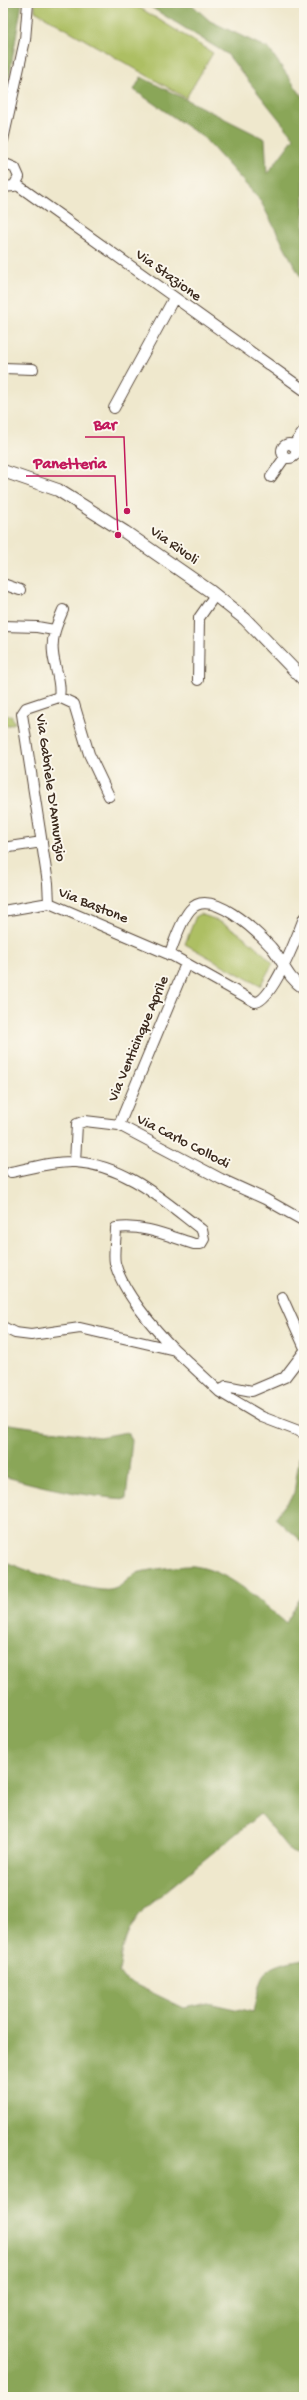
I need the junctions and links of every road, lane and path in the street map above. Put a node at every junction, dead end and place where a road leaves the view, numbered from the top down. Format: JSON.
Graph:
{"nodes":[{"id":1,"x":28,"y":3,"type":"edge"},
{"id":2,"x":3,"y":136,"type":"edge"},
{"id":3,"x":3,"y":155,"type":"edge"},
{"id":4,"x":4,"y":166,"type":"edge"},
{"id":5,"x":16,"y":184,"type":"junction"},
{"id":6,"x":3,"y":187,"type":"edge"},
{"id":7,"x":174,"y":298,"type":"junction"},
{"id":8,"x":3,"y":368,"type":"edge"},
{"id":9,"x":32,"y":369,"type":"dead end"},
{"id":10,"x":304,"y":390,"type":"edge"},
{"id":11,"x":114,"y":408,"type":"dead end"},
{"id":12,"x":304,"y":431,"type":"edge"},
{"id":13,"x":3,"y":471,"type":"edge"},
{"id":14,"x":271,"y":477,"type":"dead end"},
{"id":15,"x":3,"y":584,"type":"edge"},
{"id":16,"x":20,"y":590,"type":"dead end"},
{"id":17,"x":215,"y":594,"type":"junction"},
{"id":18,"x":63,"y":610,"type":"dead end"},
{"id":19,"x":3,"y":626,"type":"edge"},
{"id":20,"x":54,"y":630,"type":"junction"},
{"id":21,"x":198,"y":680,"type":"dead end"},
{"id":22,"x":304,"y":680,"type":"edge"},
{"id":23,"x":59,"y":694,"type":"junction"},
{"id":24,"x":109,"y":796,"type":"dead end"},
{"id":25,"x":42,"y":842,"type":"junction"},
{"id":26,"x":3,"y":848,"type":"edge"},
{"id":27,"x":49,"y":903,"type":"junction"},
{"id":28,"x":3,"y":911,"type":"edge"},
{"id":29,"x":304,"y":918,"type":"edge"},
{"id":30,"x":169,"y":955,"type":"junction"},
{"id":31,"x":186,"y":964,"type":"junction"},
{"id":32,"x":284,"y":967,"type":"junction"},
{"id":33,"x":304,"y":989,"type":"edge"},
{"id":34,"x":119,"y":1126,"type":"junction"},
{"id":35,"x":75,"y":1162,"type":"junction"},
{"id":36,"x":11,"y":1172,"type":"dead end"},
{"id":37,"x":304,"y":1221,"type":"edge"},
{"id":38,"x":282,"y":1297,"type":"dead end"},
{"id":39,"x":3,"y":1327,"type":"edge"},
{"id":40,"x":304,"y":1346,"type":"edge"},
{"id":41,"x":175,"y":1350,"type":"junction"},
{"id":42,"x":304,"y":1352,"type":"edge"},
{"id":43,"x":220,"y":1392,"type":"junction"},
{"id":44,"x":304,"y":1433,"type":"edge"}],
"edges":[{"from":1,"to":2,"type":"street"},
{"from":3,"to":4,"type":"street"},
{"from":4,"to":5,"type":"street"},
{"from":5,"to":6,"type":"street"},
{"from":5,"to":7,"type":"street","name":"Via Stazione"},
{"from":7,"to":10,"type":"street","name":"Via Stazione"},
{"from":7,"to":11,"type":"street"},
{"from":8,"to":9,"type":"street"},
{"from":12,"to":14,"type":"street"},
{"from":13,"to":17,"type":"street","name":"Via Rivoli"},
{"from":15,"to":16,"type":"street"},
{"from":17,"to":21,"type":"street"},
{"from":17,"to":22,"type":"street","name":"Via Rivoli"},
{"from":18,"to":20,"type":"street"},
{"from":19,"to":20,"type":"street"},
{"from":20,"to":23,"type":"street"},
{"from":23,"to":24,"type":"street"},
{"from":23,"to":25,"type":"street","name":"Via Gabriele D'Annunzio"},
{"from":25,"to":26,"type":"street"},
{"from":25,"to":27,"type":"street","name":"Via Gabriele D'Annunzio"},
{"from":27,"to":28,"type":"street","name":"Via Bastone"},
{"from":27,"to":30,"type":"street","name":"Via Bastone"},
{"from":29,"to":32,"type":"street"},
{"from":30,"to":31,"type":"street","name":"Via Bastone"},
{"from":30,"to":32,"type":"street"},
{"from":31,"to":32,"type":"street","name":"Via Bastone"},
{"from":31,"to":34,"type":"street","name":"Via Venticinque Aprile"},
{"from":32,"to":33,"type":"street"},
{"from":34,"to":35,"type":"street","name":"Via Carlo Collodi"},
{"from":34,"to":37,"type":"street","name":"Via Carlo Collodi"},
{"from":35,"to":36,"type":"street"},
{"from":35,"to":41,"type":"street"},
{"from":38,"to":40,"type":"street"},
{"from":39,"to":41,"type":"street"},
{"from":41,"to":43,"type":"street"},
{"from":42,"to":43,"type":"street"},
{"from":43,"to":44,"type":"street"}]}
